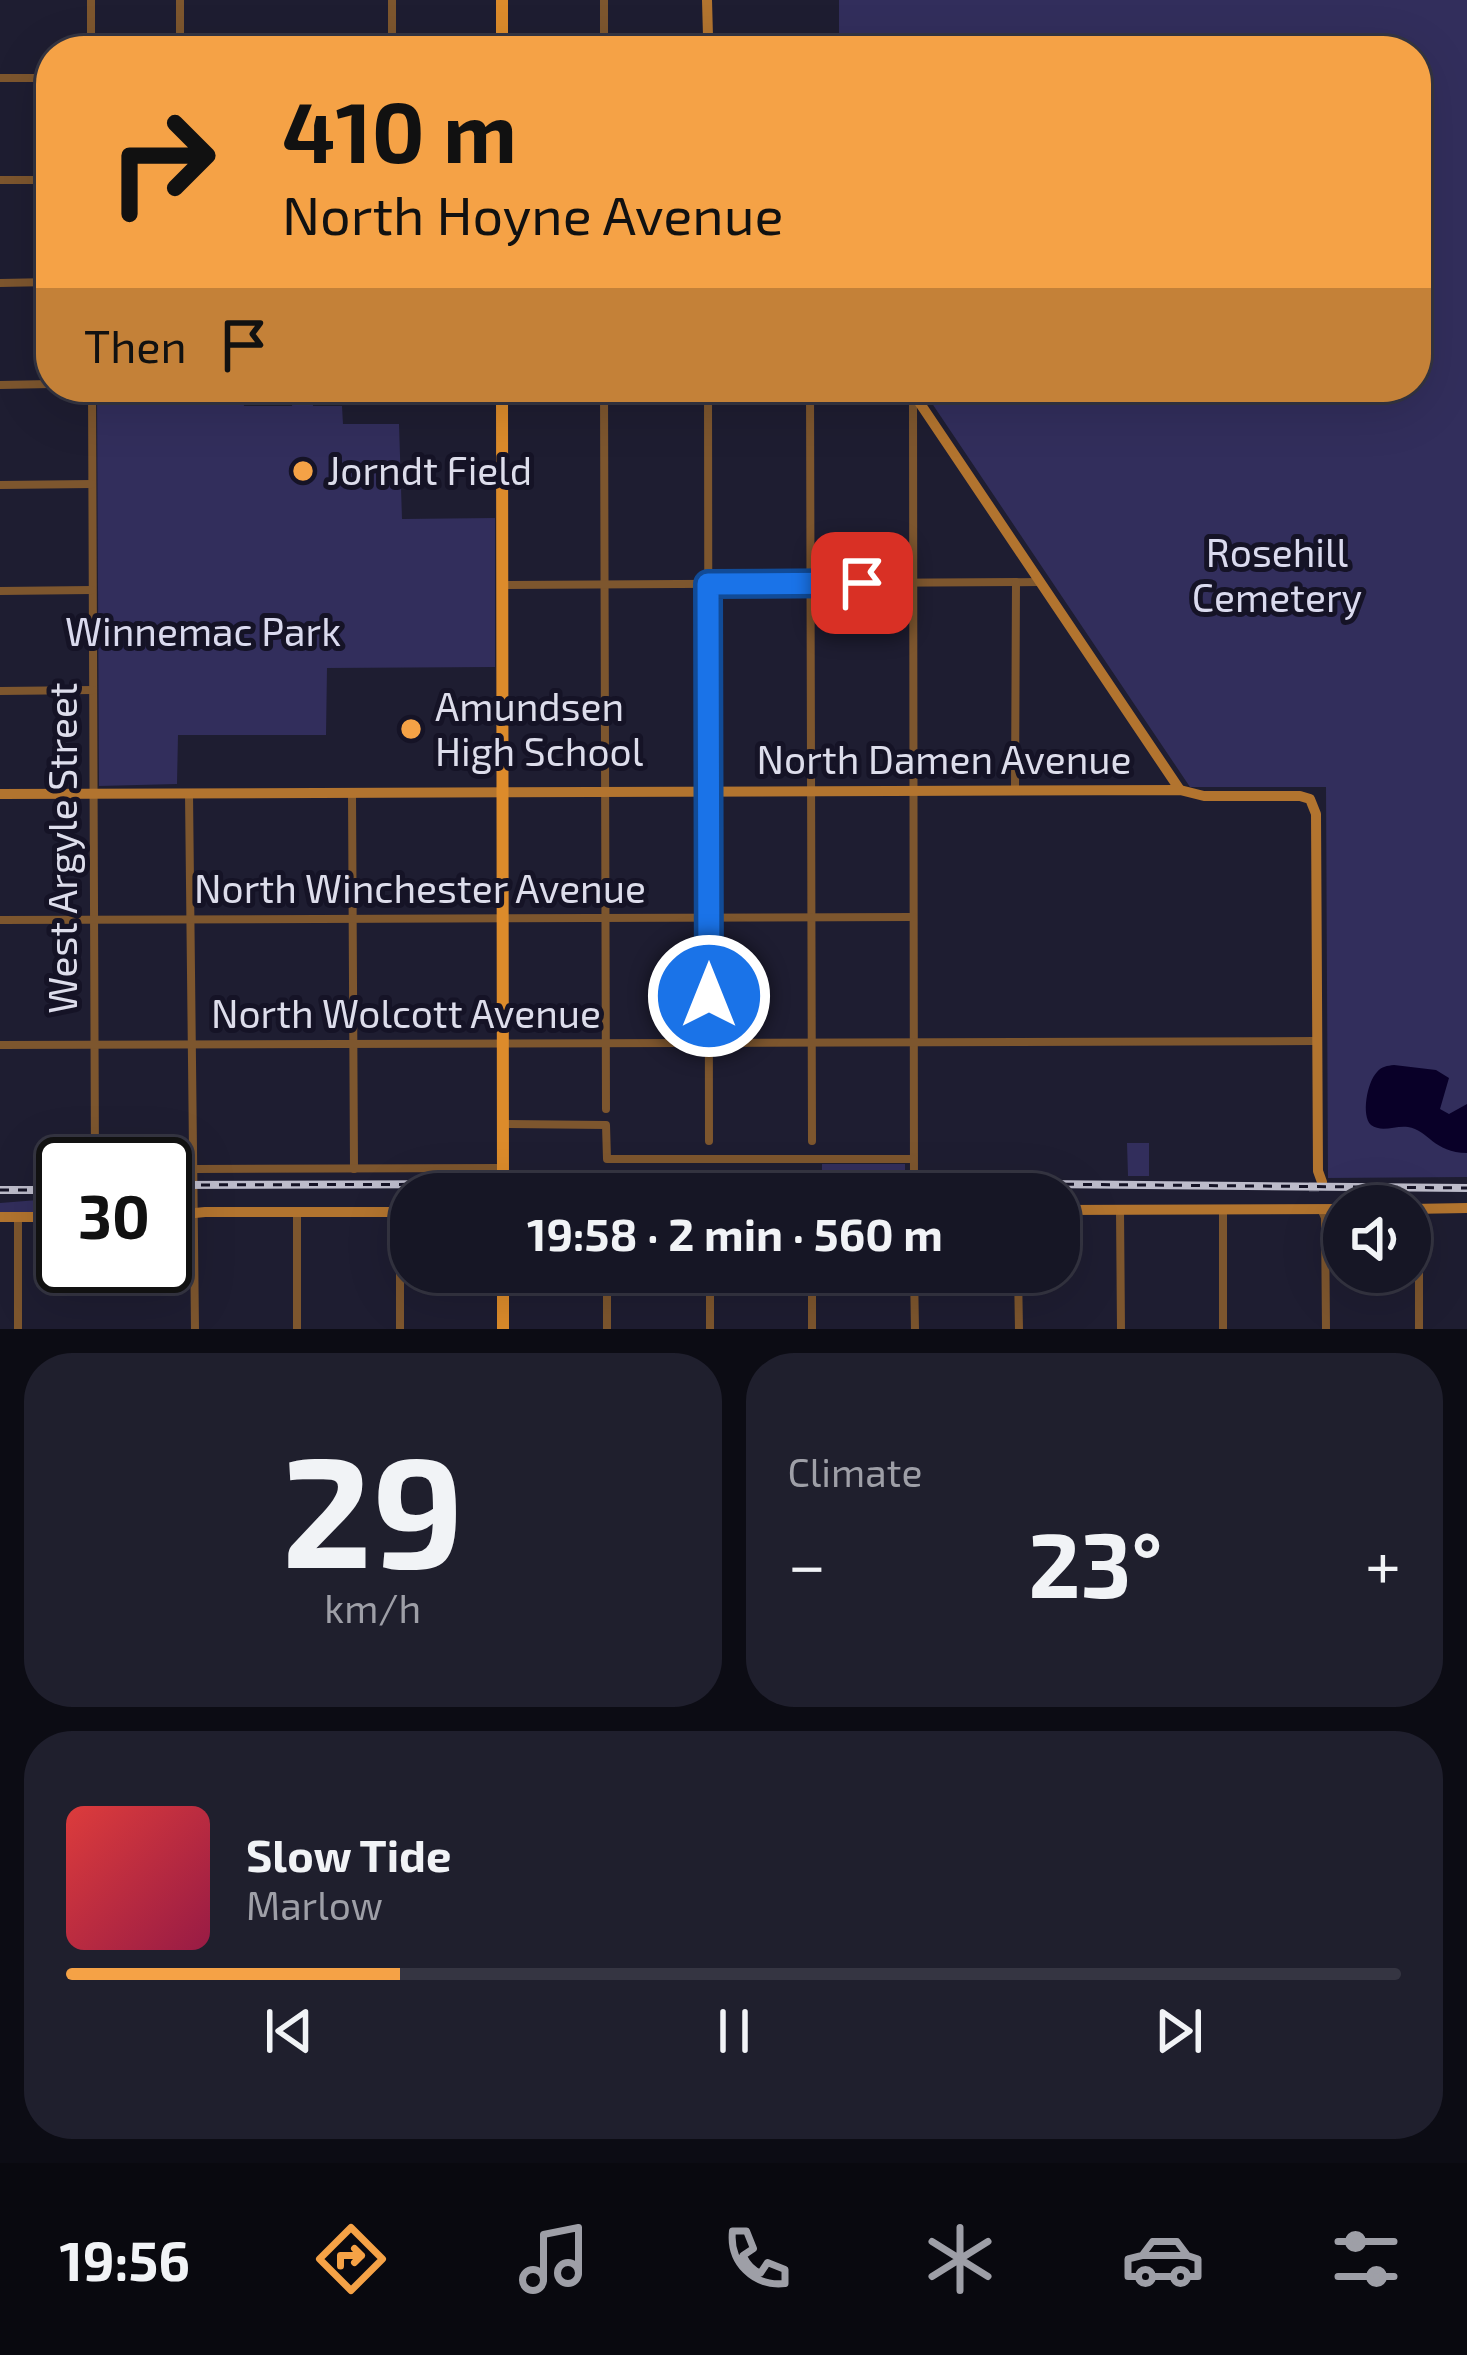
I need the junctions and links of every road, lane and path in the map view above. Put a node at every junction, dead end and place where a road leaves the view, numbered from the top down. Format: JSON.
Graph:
{"nodes":[{"id":1,"x":91,"y":0,"type":"edge"},
{"id":2,"x":180,"y":0,"type":"edge"},
{"id":3,"x":392,"y":0,"type":"edge"},
{"id":4,"x":502,"y":0,"type":"edge"},
{"id":5,"x":604,"y":0,"type":"edge"},
{"id":6,"x":707,"y":0,"type":"edge"},
{"id":7,"x":91,"y":36,"type":"edge"},
{"id":8,"x":180,"y":36,"type":"edge"},
{"id":9,"x":392,"y":36,"type":"edge"},
{"id":10,"x":502,"y":36,"type":"edge"},
{"id":11,"x":604,"y":36,"type":"edge"},
{"id":12,"x":708,"y":36,"type":"edge"},
{"id":13,"x":0,"y":78,"type":"edge"},
{"id":14,"x":36,"y":78,"type":"edge"},
{"id":15,"x":0,"y":180,"type":"edge"},
{"id":16,"x":36,"y":180,"type":"edge"},
{"id":17,"x":0,"y":283,"type":"edge"},
{"id":18,"x":36,"y":283,"type":"edge"},
{"id":19,"x":36,"y":384,"type":"edge"},
{"id":20,"x":0,"y":385,"type":"edge"},
{"id":21,"x":92,"y":402,"type":"edge"},
{"id":22,"x":502,"y":402,"type":"edge"},
{"id":23,"x":604,"y":402,"type":"edge"},
{"id":24,"x":708,"y":402,"type":"edge"},
{"id":25,"x":810,"y":402,"type":"edge"},
{"id":26,"x":911,"y":402,"type":"edge"},
{"id":27,"x":919,"y":402,"type":"edge"},
{"id":28,"x":92,"y":484,"type":"junction"},
{"id":29,"x":0,"y":485,"type":"edge"},
{"id":30,"x":1016,"y":582,"type":"junction"},
{"id":31,"x":1040,"y":582,"type":"junction"},
{"id":32,"x":810,"y":583,"type":"junction"},
{"id":33,"x":913,"y":583,"type":"junction"},
{"id":34,"x":604,"y":584,"type":"junction"},
{"id":35,"x":708,"y":584,"type":"junction"},
{"id":36,"x":502,"y":585,"type":"junction"},
{"id":37,"x":0,"y":590,"type":"edge"},
{"id":38,"x":92,"y":590,"type":"junction"},
{"id":39,"x":93,"y":690,"type":"junction"},
{"id":40,"x":0,"y":691,"type":"edge"},
{"id":41,"x":811,"y":790,"type":"junction"},
{"id":42,"x":913,"y":790,"type":"junction"},
{"id":43,"x":1016,"y":790,"type":"junction"},
{"id":44,"x":1180,"y":790,"type":"junction"},
{"id":45,"x":709,"y":791,"type":"junction"},
{"id":46,"x":502,"y":792,"type":"junction"},
{"id":47,"x":605,"y":792,"type":"junction"},
{"id":48,"x":352,"y":793,"type":"junction"},
{"id":49,"x":0,"y":794,"type":"edge"},
{"id":50,"x":93,"y":794,"type":"junction"},
{"id":51,"x":189,"y":794,"type":"junction"},
{"id":52,"x":811,"y":917,"type":"junction"},
{"id":53,"x":913,"y":917,"type":"junction"},
{"id":54,"x":606,"y":918,"type":"junction"},
{"id":55,"x":709,"y":918,"type":"junction"},
{"id":56,"x":353,"y":919,"type":"junction"},
{"id":57,"x":502,"y":919,"type":"junction"},
{"id":58,"x":0,"y":920,"type":"edge"},
{"id":59,"x":94,"y":920,"type":"junction"},
{"id":60,"x":190,"y":920,"type":"junction"},
{"id":61,"x":1316,"y":1041,"type":"junction"},
{"id":62,"x":503,"y":1042,"type":"junction"},
{"id":63,"x":606,"y":1042,"type":"junction"},
{"id":64,"x":709,"y":1042,"type":"junction"},
{"id":65,"x":812,"y":1042,"type":"junction"},
{"id":66,"x":913,"y":1042,"type":"junction"},
{"id":67,"x":353,"y":1044,"type":"junction"},
{"id":68,"x":0,"y":1045,"type":"edge"},
{"id":69,"x":94,"y":1045,"type":"junction"},
{"id":70,"x":191,"y":1045,"type":"junction"},
{"id":71,"x":606,"y":1109,"type":"dead end"},
{"id":72,"x":503,"y":1124,"type":"junction"},
{"id":73,"x":95,"y":1137,"type":"edge"},
{"id":74,"x":709,"y":1141,"type":"dead end"},
{"id":75,"x":812,"y":1141,"type":"dead end"},
{"id":76,"x":913,"y":1160,"type":"junction"},
{"id":77,"x":503,"y":1168,"type":"junction"},
{"id":78,"x":194,"y":1169,"type":"junction"},
{"id":79,"x":354,"y":1169,"type":"junction"},
{"id":80,"x":503,"y":1173,"type":"edge"},
{"id":81,"x":913,"y":1173,"type":"edge"},
{"id":82,"x":1431,"y":1208,"type":"edge"},
{"id":83,"x":1467,"y":1208,"type":"edge"},
{"id":84,"x":1223,"y":1209,"type":"junction"},
{"id":85,"x":1322,"y":1209,"type":"junction"},
{"id":86,"x":1080,"y":1210,"type":"edge"},
{"id":87,"x":1120,"y":1210,"type":"junction"},
{"id":88,"x":297,"y":1212,"type":"junction"},
{"id":89,"x":390,"y":1212,"type":"edge"},
{"id":90,"x":194,"y":1214,"type":"junction"},
{"id":91,"x":0,"y":1217,"type":"edge"},
{"id":92,"x":18,"y":1217,"type":"junction"},
{"id":93,"x":36,"y":1217,"type":"edge"},
{"id":94,"x":402,"y":1293,"type":"edge"},
{"id":95,"x":503,"y":1293,"type":"edge"},
{"id":96,"x":607,"y":1293,"type":"edge"},
{"id":97,"x":710,"y":1293,"type":"edge"},
{"id":98,"x":812,"y":1293,"type":"edge"},
{"id":99,"x":914,"y":1293,"type":"edge"},
{"id":100,"x":1018,"y":1293,"type":"edge"},
{"id":101,"x":1418,"y":1293,"type":"edge"},
{"id":102,"x":18,"y":1329,"type":"edge"},
{"id":103,"x":195,"y":1329,"type":"edge"},
{"id":104,"x":298,"y":1329,"type":"edge"},
{"id":105,"x":400,"y":1329,"type":"edge"},
{"id":106,"x":503,"y":1329,"type":"edge"},
{"id":107,"x":607,"y":1329,"type":"edge"},
{"id":108,"x":710,"y":1329,"type":"edge"},
{"id":109,"x":812,"y":1329,"type":"edge"},
{"id":110,"x":915,"y":1329,"type":"edge"},
{"id":111,"x":1018,"y":1329,"type":"edge"},
{"id":112,"x":1121,"y":1329,"type":"edge"},
{"id":113,"x":1223,"y":1329,"type":"edge"},
{"id":114,"x":1326,"y":1329,"type":"edge"},
{"id":115,"x":1419,"y":1329,"type":"edge"}],
"edges":[{"from":1,"to":7,"type":"street"},
{"from":2,"to":8,"type":"street"},
{"from":3,"to":9,"type":"street"},
{"from":4,"to":10,"type":"main road"},
{"from":5,"to":11,"type":"street"},
{"from":6,"to":12,"type":"street"},
{"from":13,"to":14,"type":"street"},
{"from":15,"to":16,"type":"street"},
{"from":17,"to":18,"type":"street"},
{"from":19,"to":20,"type":"street"},
{"from":21,"to":28,"type":"street","name":"West Argyle Street"},
{"from":22,"to":36,"type":"main road"},
{"from":23,"to":34,"type":"street"},
{"from":24,"to":35,"type":"street"},
{"from":25,"to":32,"type":"street"},
{"from":26,"to":33,"type":"street"},
{"from":27,"to":31,"type":"street"},
{"from":28,"to":29,"type":"street"},
{"from":28,"to":38,"type":"street","name":"West Argyle Street"},
{"from":30,"to":31,"type":"street"},
{"from":30,"to":33,"type":"street"},
{"from":30,"to":43,"type":"street"},
{"from":31,"to":44,"type":"street"},
{"from":32,"to":33,"type":"street"},
{"from":32,"to":35,"type":"street"},
{"from":32,"to":41,"type":"street"},
{"from":33,"to":42,"type":"street"},
{"from":34,"to":35,"type":"street"},
{"from":34,"to":36,"type":"street"},
{"from":34,"to":47,"type":"street"},
{"from":35,"to":45,"type":"street"},
{"from":36,"to":46,"type":"main road"},
{"from":37,"to":38,"type":"street"},
{"from":38,"to":39,"type":"street","name":"West Argyle Street"},
{"from":39,"to":40,"type":"street"},
{"from":39,"to":50,"type":"street","name":"West Argyle Street"},
{"from":41,"to":42,"type":"street","name":"North Damen Avenue"},
{"from":41,"to":45,"type":"street","name":"North Damen Avenue"},
{"from":41,"to":52,"type":"street"},
{"from":42,"to":43,"type":"street","name":"North Damen Avenue"},
{"from":42,"to":53,"type":"street"},
{"from":43,"to":44,"type":"street","name":"North Damen Avenue"},
{"from":44,"to":61,"type":"street","name":"North Damen Avenue"},
{"from":45,"to":47,"type":"street","name":"North Damen Avenue"},
{"from":45,"to":55,"type":"street"},
{"from":46,"to":47,"type":"street","name":"North Damen Avenue"},
{"from":46,"to":48,"type":"street","name":"North Damen Avenue"},
{"from":46,"to":57,"type":"main road"},
{"from":47,"to":54,"type":"street"},
{"from":48,"to":51,"type":"street","name":"North Damen Avenue"},
{"from":48,"to":56,"type":"street"},
{"from":49,"to":50,"type":"street","name":"North Damen Avenue"},
{"from":50,"to":51,"type":"street","name":"North Damen Avenue"},
{"from":50,"to":59,"type":"street","name":"West Argyle Street"},
{"from":51,"to":60,"type":"street"},
{"from":52,"to":53,"type":"street","name":"North Winchester Avenue"},
{"from":52,"to":55,"type":"street","name":"North Winchester Avenue"},
{"from":52,"to":65,"type":"street"},
{"from":53,"to":66,"type":"street"},
{"from":54,"to":55,"type":"street","name":"North Winchester Avenue"},
{"from":54,"to":57,"type":"street","name":"North Winchester Avenue"},
{"from":54,"to":63,"type":"street"},
{"from":55,"to":64,"type":"street"},
{"from":56,"to":57,"type":"street","name":"North Winchester Avenue"},
{"from":56,"to":60,"type":"street","name":"North Winchester Avenue"},
{"from":56,"to":67,"type":"street"},
{"from":57,"to":62,"type":"main road"},
{"from":58,"to":59,"type":"street","name":"North Winchester Avenue"},
{"from":59,"to":60,"type":"street","name":"North Winchester Avenue"},
{"from":59,"to":69,"type":"street","name":"West Argyle Street"},
{"from":60,"to":70,"type":"street"},
{"from":61,"to":66,"type":"street","name":"North Wolcott Avenue"},
{"from":61,"to":85,"type":"street"},
{"from":62,"to":63,"type":"street","name":"North Wolcott Avenue"},
{"from":62,"to":67,"type":"street","name":"North Wolcott Avenue"},
{"from":62,"to":72,"type":"main road"},
{"from":63,"to":64,"type":"street","name":"North Wolcott Avenue"},
{"from":63,"to":71,"type":"street"},
{"from":64,"to":65,"type":"street","name":"North Wolcott Avenue"},
{"from":64,"to":74,"type":"street"},
{"from":65,"to":66,"type":"street","name":"North Wolcott Avenue"},
{"from":65,"to":75,"type":"street"},
{"from":66,"to":76,"type":"street"},
{"from":67,"to":70,"type":"street","name":"North Wolcott Avenue"},
{"from":67,"to":79,"type":"street"},
{"from":68,"to":69,"type":"street","name":"North Wolcott Avenue"},
{"from":69,"to":70,"type":"street","name":"North Wolcott Avenue"},
{"from":69,"to":73,"type":"street","name":"West Argyle Street"},
{"from":70,"to":78,"type":"street"},
{"from":72,"to":76,"type":"street"},
{"from":72,"to":77,"type":"main road"},
{"from":76,"to":81,"type":"street"},
{"from":77,"to":79,"type":"street"},
{"from":77,"to":80,"type":"main road"},
{"from":78,"to":79,"type":"street"},
{"from":78,"to":90,"type":"street"},
{"from":82,"to":83,"type":"street"},
{"from":84,"to":85,"type":"street"},
{"from":84,"to":87,"type":"street"},
{"from":84,"to":113,"type":"street"},
{"from":85,"to":114,"type":"street"},
{"from":86,"to":87,"type":"street"},
{"from":87,"to":112,"type":"street"},
{"from":88,"to":89,"type":"street"},
{"from":88,"to":90,"type":"street"},
{"from":88,"to":104,"type":"street"},
{"from":90,"to":103,"type":"street"},
{"from":91,"to":92,"type":"street"},
{"from":92,"to":93,"type":"street"},
{"from":92,"to":102,"type":"street"},
{"from":94,"to":105,"type":"street"},
{"from":95,"to":106,"type":"main road"},
{"from":96,"to":107,"type":"street"},
{"from":97,"to":108,"type":"street"},
{"from":98,"to":109,"type":"street"},
{"from":99,"to":110,"type":"street"},
{"from":100,"to":111,"type":"street"},
{"from":101,"to":115,"type":"street"}]}
